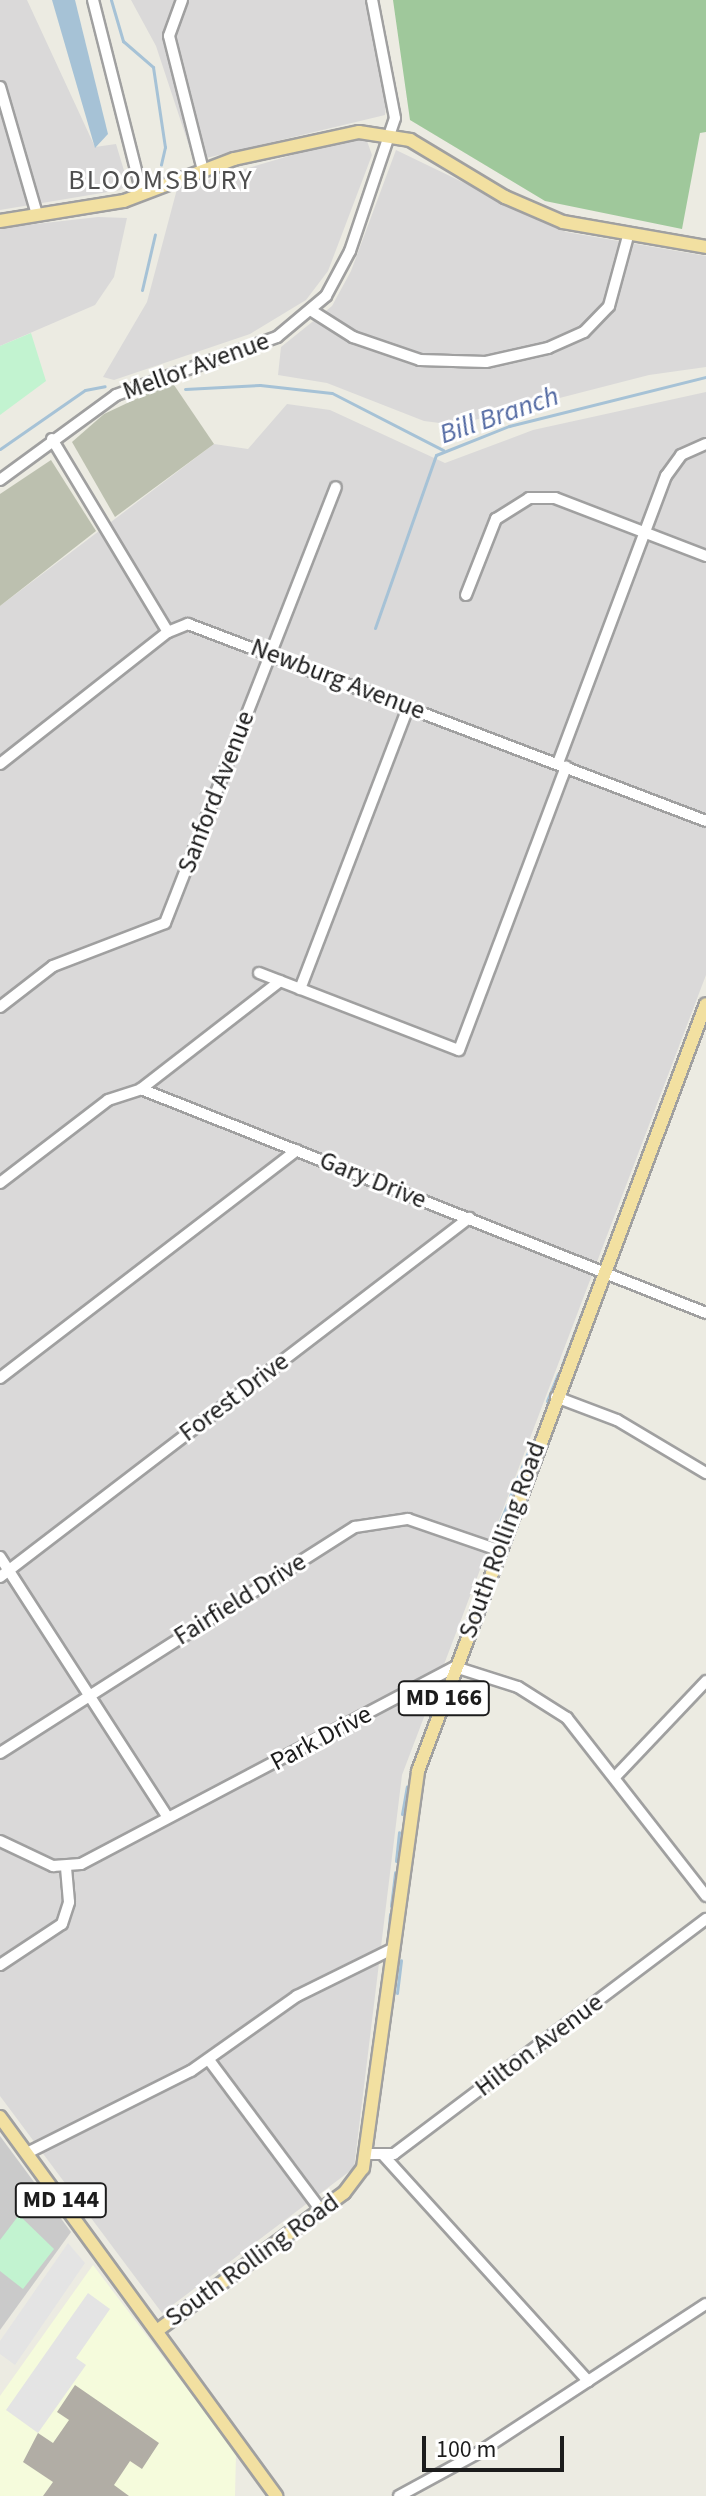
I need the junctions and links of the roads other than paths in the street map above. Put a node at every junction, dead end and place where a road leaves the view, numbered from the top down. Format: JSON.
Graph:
{"nodes":[{"id":1,"x":93,"y":0,"type":"edge"},
{"id":2,"x":182,"y":0,"type":"edge"},
{"id":3,"x":372,"y":0,"type":"edge"},
{"id":4,"x":0,"y":87,"type":"edge"},
{"id":5,"x":392,"y":135,"type":"junction"},
{"id":6,"x":203,"y":170,"type":"junction"},
{"id":7,"x":142,"y":194,"type":"junction"},
{"id":8,"x":37,"y":214,"type":"junction"},
{"id":9,"x":0,"y":221,"type":"edge"},
{"id":10,"x":628,"y":236,"type":"junction"},
{"id":11,"x":706,"y":247,"type":"edge"},
{"id":12,"x":312,"y":311,"type":"junction"},
{"id":13,"x":52,"y":439,"type":"junction"},
{"id":14,"x":706,"y":444,"type":"edge"},
{"id":15,"x":0,"y":480,"type":"edge"},
{"id":16,"x":336,"y":487,"type":"dead end"},
{"id":17,"x":646,"y":533,"type":"junction"},
{"id":18,"x":706,"y":556,"type":"edge"},
{"id":19,"x":466,"y":595,"type":"dead end"},
{"id":20,"x":168,"y":632,"type":"junction"},
{"id":21,"x":270,"y":653,"type":"junction"},
{"id":22,"x":408,"y":707,"type":"junction"},
{"id":23,"x":0,"y":764,"type":"edge"},
{"id":24,"x":562,"y":765,"type":"junction"},
{"id":25,"x":706,"y":821,"type":"edge"},
{"id":26,"x":259,"y":973,"type":"dead end"},
{"id":27,"x":280,"y":981,"type":"junction"},
{"id":28,"x":300,"y":989,"type":"junction"},
{"id":29,"x":706,"y":1004,"type":"edge"},
{"id":30,"x":0,"y":1007,"type":"edge"},
{"id":31,"x":141,"y":1089,"type":"junction"},
{"id":32,"x":297,"y":1150,"type":"junction"},
{"id":33,"x":0,"y":1183,"type":"edge"},
{"id":34,"x":469,"y":1218,"type":"junction"},
{"id":35,"x":605,"y":1271,"type":"junction"},
{"id":36,"x":706,"y":1313,"type":"edge"},
{"id":37,"x":0,"y":1378,"type":"edge"},
{"id":38,"x":556,"y":1397,"type":"junction"},
{"id":39,"x":706,"y":1473,"type":"edge"},
{"id":40,"x":498,"y":1550,"type":"junction"},
{"id":41,"x":0,"y":1557,"type":"edge"},
{"id":42,"x":4,"y":1574,"type":"edge"},
{"id":43,"x":455,"y":1667,"type":"junction"},
{"id":44,"x":706,"y":1681,"type":"edge"},
{"id":45,"x":89,"y":1695,"type":"junction"},
{"id":46,"x":0,"y":1753,"type":"edge"},
{"id":47,"x":616,"y":1776,"type":"junction"},
{"id":48,"x":167,"y":1816,"type":"junction"},
{"id":49,"x":0,"y":1841,"type":"edge"},
{"id":50,"x":66,"y":1866,"type":"junction"},
{"id":51,"x":706,"y":1896,"type":"edge"},
{"id":52,"x":706,"y":1919,"type":"edge"},
{"id":53,"x":394,"y":1948,"type":"junction"},
{"id":54,"x":0,"y":1965,"type":"edge"},
{"id":55,"x":209,"y":2060,"type":"junction"},
{"id":56,"x":0,"y":2117,"type":"edge"},
{"id":57,"x":27,"y":2153,"type":"junction"},
{"id":58,"x":367,"y":2154,"type":"junction"},
{"id":59,"x":384,"y":2156,"type":"junction"},
{"id":60,"x":321,"y":2210,"type":"junction"},
{"id":61,"x":706,"y":2304,"type":"edge"},
{"id":62,"x":158,"y":2330,"type":"junction"},
{"id":63,"x":588,"y":2381,"type":"junction"},
{"id":64,"x":276,"y":2496,"type":"edge"},
{"id":65,"x":399,"y":2496,"type":"edge"}],
"edges":[{"from":1,"to":7,"type":"street"},
{"from":2,"to":6,"type":"street"},
{"from":3,"to":5,"type":"street","name":"Mellor Avenue"},
{"from":4,"to":8,"type":"street"},
{"from":5,"to":6,"type":"main road"},
{"from":5,"to":10,"type":"main road"},
{"from":5,"to":12,"type":"street","name":"Mellor Avenue"},
{"from":6,"to":7,"type":"main road"},
{"from":7,"to":8,"type":"main road"},
{"from":8,"to":9,"type":"main road"},
{"from":10,"to":11,"type":"main road"},
{"from":10,"to":12,"type":"street"},
{"from":12,"to":13,"type":"street","name":"Mellor Avenue"},
{"from":13,"to":15,"type":"street","name":"Mellor Avenue"},
{"from":13,"to":20,"type":"street"},
{"from":14,"to":17,"type":"street"},
{"from":16,"to":21,"type":"street","name":"Sanford Avenue"},
{"from":17,"to":18,"type":"street"},
{"from":17,"to":19,"type":"street"},
{"from":17,"to":24,"type":"street"},
{"from":20,"to":21,"type":"street","name":"Newburg Avenue"},
{"from":20,"to":23,"type":"street"},
{"from":21,"to":22,"type":"street","name":"Newburg Avenue"},
{"from":21,"to":30,"type":"street","name":"Sanford Avenue"},
{"from":22,"to":24,"type":"street","name":"Newburg Avenue"},
{"from":22,"to":28,"type":"street"},
{"from":24,"to":25,"type":"street","name":"Newburg Avenue"},
{"from":24,"to":28,"type":"street"},
{"from":26,"to":27,"type":"street"},
{"from":27,"to":28,"type":"street"},
{"from":27,"to":31,"type":"street"},
{"from":29,"to":35,"type":"main road","name":"South Rolling Road","number":"MD 166"},
{"from":31,"to":32,"type":"street","name":"Gary Drive"},
{"from":31,"to":33,"type":"street"},
{"from":32,"to":34,"type":"street","name":"Gary Drive"},
{"from":32,"to":37,"type":"street"},
{"from":34,"to":35,"type":"street","name":"Gary Drive"},
{"from":34,"to":42,"type":"street","name":"Forest Drive"},
{"from":35,"to":36,"type":"street","name":"Gary Drive"},
{"from":35,"to":38,"type":"main road","name":"South Rolling Road","number":"MD 166"},
{"from":38,"to":39,"type":"street"},
{"from":38,"to":40,"type":"main road","name":"South Rolling Road","number":"MD 166"},
{"from":40,"to":43,"type":"main road","name":"South Rolling Road","number":"MD 166"},
{"from":40,"to":45,"type":"street","name":"Fairfield Drive"},
{"from":41,"to":42,"type":"street"},
{"from":42,"to":45,"type":"street"},
{"from":43,"to":47,"type":"street"},
{"from":43,"to":48,"type":"street","name":"Park Drive"},
{"from":43,"to":53,"type":"main road","name":"South Rolling Road","number":"MD 166"},
{"from":44,"to":47,"type":"street"},
{"from":45,"to":46,"type":"street","name":"Fairfield Drive"},
{"from":45,"to":48,"type":"street"},
{"from":47,"to":51,"type":"street"},
{"from":48,"to":50,"type":"street","name":"Park Drive"},
{"from":49,"to":50,"type":"street"},
{"from":50,"to":54,"type":"street"},
{"from":52,"to":59,"type":"street","name":"Hilton Avenue"},
{"from":53,"to":55,"type":"street"},
{"from":53,"to":58,"type":"main road","name":"South Rolling Road","number":"MD 166"},
{"from":55,"to":57,"type":"street"},
{"from":55,"to":60,"type":"street"},
{"from":56,"to":57,"type":"main road","number":"MD 144"},
{"from":57,"to":62,"type":"main road","number":"MD 144"},
{"from":58,"to":59,"type":"street"},
{"from":58,"to":60,"type":"main road","name":"South Rolling Road","number":"MD 166"},
{"from":59,"to":63,"type":"street"},
{"from":60,"to":62,"type":"main road","name":"South Rolling Road","number":"MD 166"},
{"from":61,"to":63,"type":"street"},
{"from":62,"to":64,"type":"main road","number":"MD 144"},
{"from":63,"to":65,"type":"street"}]}
